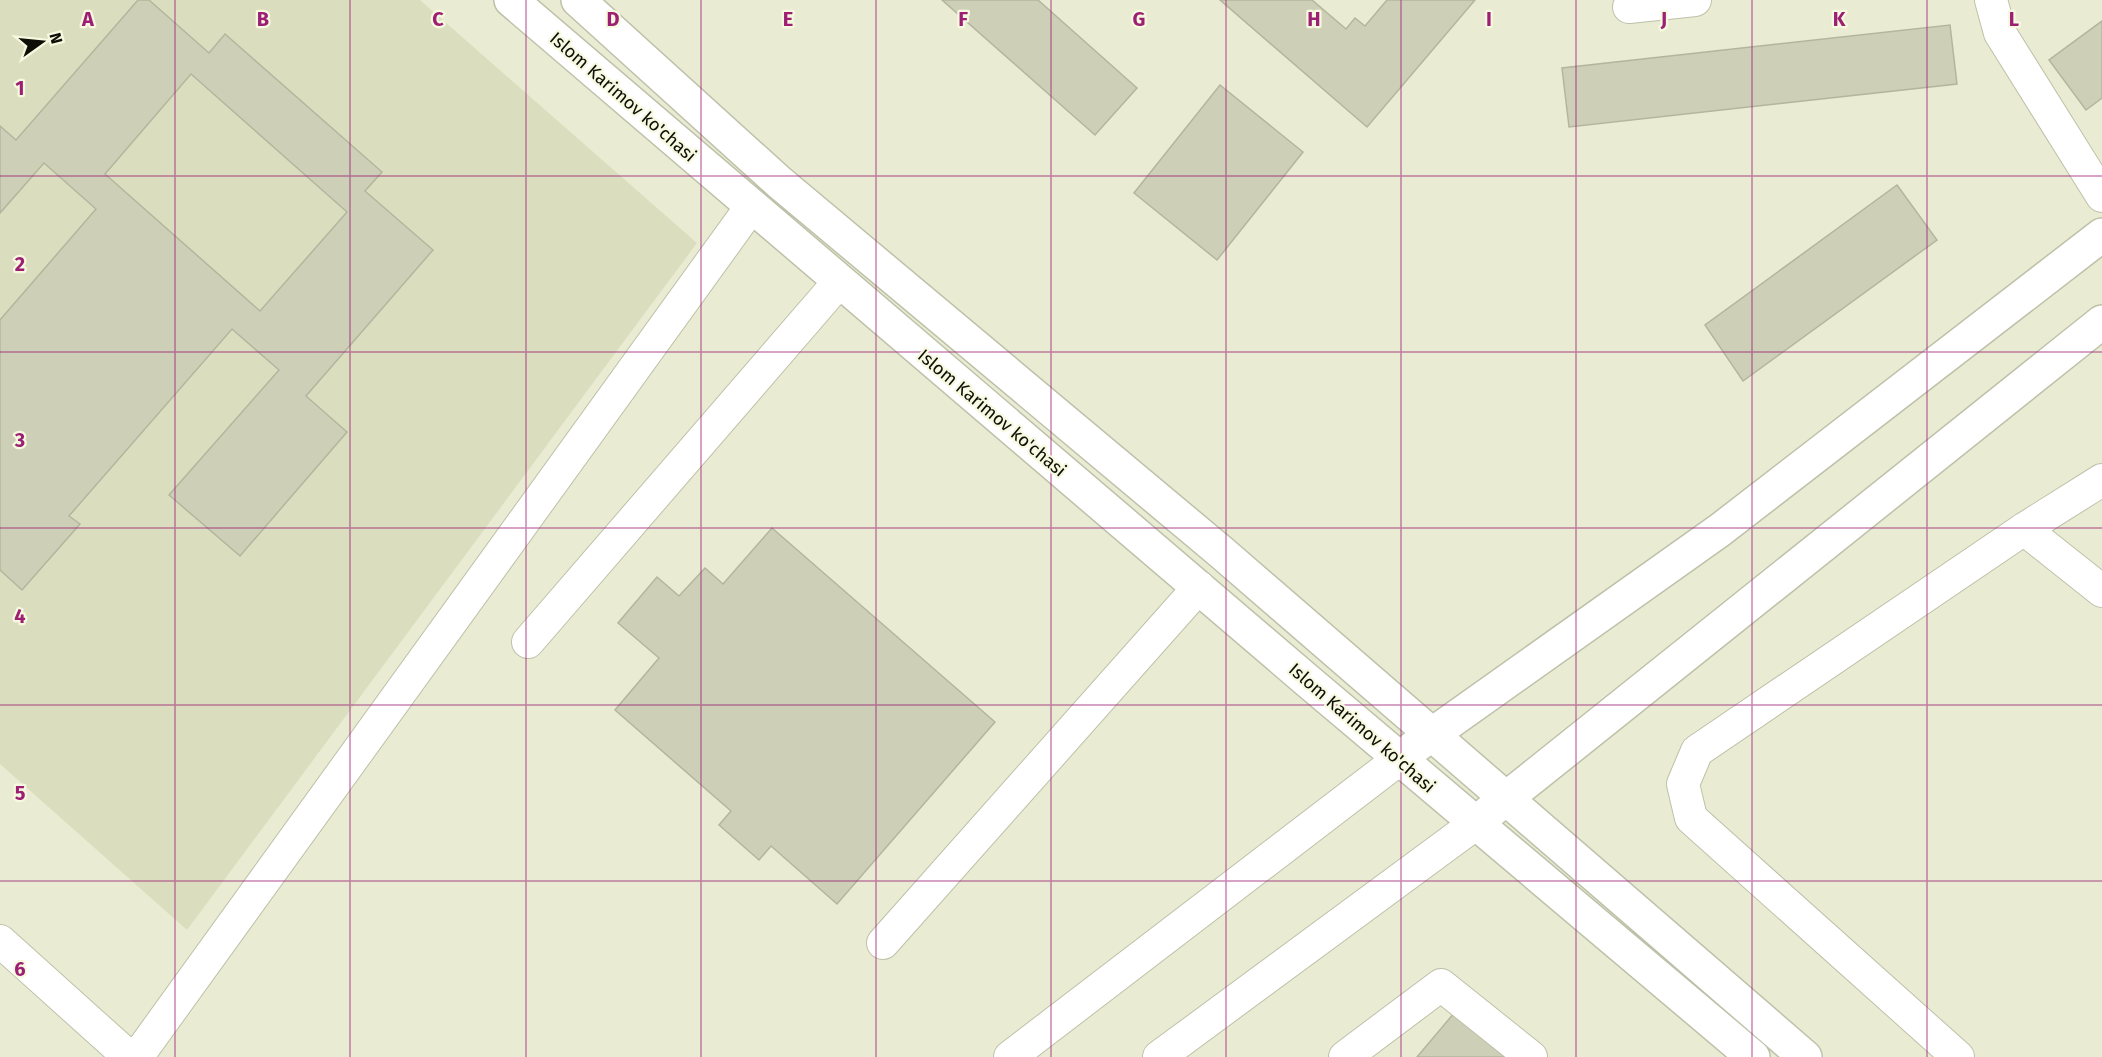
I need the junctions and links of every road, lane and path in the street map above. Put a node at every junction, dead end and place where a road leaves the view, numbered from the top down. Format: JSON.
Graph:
{"nodes":[{"id":1,"x":511,"y":0,"type":"edge"},
{"id":2,"x":578,"y":0,"type":"edge"},
{"id":3,"x":1695,"y":0,"type":"edge"},
{"id":4,"x":1991,"y":0,"type":"edge"},
{"id":5,"x":1629,"y":7,"type":"dead end"},
{"id":6,"x":2102,"y":196,"type":"edge"},
{"id":7,"x":751,"y":207,"type":"junction"},
{"id":8,"x":2102,"y":235,"type":"edge"},
{"id":9,"x":838,"y":283,"type":"junction"},
{"id":10,"x":2102,"y":322,"type":"edge"},
{"id":11,"x":2102,"y":480,"type":"edge"},
{"id":12,"x":2024,"y":529,"type":"junction"},
{"id":13,"x":1199,"y":587,"type":"junction"},
{"id":14,"x":2102,"y":591,"type":"edge"},
{"id":15,"x":528,"y":642,"type":"dead end"},
{"id":16,"x":1430,"y":735,"type":"junction"},
{"id":17,"x":1398,"y":760,"type":"junction"},
{"id":18,"x":1505,"y":800,"type":"junction"},
{"id":19,"x":1475,"y":824,"type":"junction"},
{"id":20,"x":0,"y":941,"type":"edge"},
{"id":21,"x":883,"y":943,"type":"dead end"},
{"id":22,"x":129,"y":1057,"type":"edge"},
{"id":23,"x":137,"y":1057,"type":"edge"},
{"id":24,"x":1010,"y":1057,"type":"edge"},
{"id":25,"x":1159,"y":1057,"type":"edge"},
{"id":26,"x":1345,"y":1057,"type":"edge"},
{"id":27,"x":1531,"y":1057,"type":"edge"},
{"id":28,"x":1753,"y":1057,"type":"edge"},
{"id":29,"x":1805,"y":1057,"type":"edge"},
{"id":30,"x":1958,"y":1057,"type":"edge"}],
"edges":[{"from":1,"to":7,"type":"main road","name":"Islom Karimov ko'chasi"},
{"from":2,"to":16,"type":"main road"},
{"from":3,"to":5,"type":"street"},
{"from":4,"to":6,"type":"street"},
{"from":7,"to":9,"type":"main road","name":"Islom Karimov ko'chasi"},
{"from":7,"to":23,"type":"street"},
{"from":8,"to":16,"type":"main road"},
{"from":9,"to":13,"type":"main road","name":"Islom Karimov ko'chasi"},
{"from":9,"to":15,"type":"street"},
{"from":10,"to":18,"type":"main road"},
{"from":11,"to":12,"type":"street"},
{"from":12,"to":14,"type":"street"},
{"from":12,"to":30,"type":"street"},
{"from":13,"to":17,"type":"main road","name":"Islom Karimov ko'chasi"},
{"from":13,"to":21,"type":"street"},
{"from":16,"to":17,"type":"main road"},
{"from":16,"to":18,"type":"main road"},
{"from":17,"to":19,"type":"main road","name":"Islom Karimov ko'chasi"},
{"from":17,"to":24,"type":"street"},
{"from":18,"to":19,"type":"main road"},
{"from":18,"to":29,"type":"main road"},
{"from":19,"to":25,"type":"street"},
{"from":19,"to":28,"type":"main road","name":"Islom Karimov ko'chasi"},
{"from":20,"to":22,"type":"street"},
{"from":26,"to":27,"type":"street"}]}
